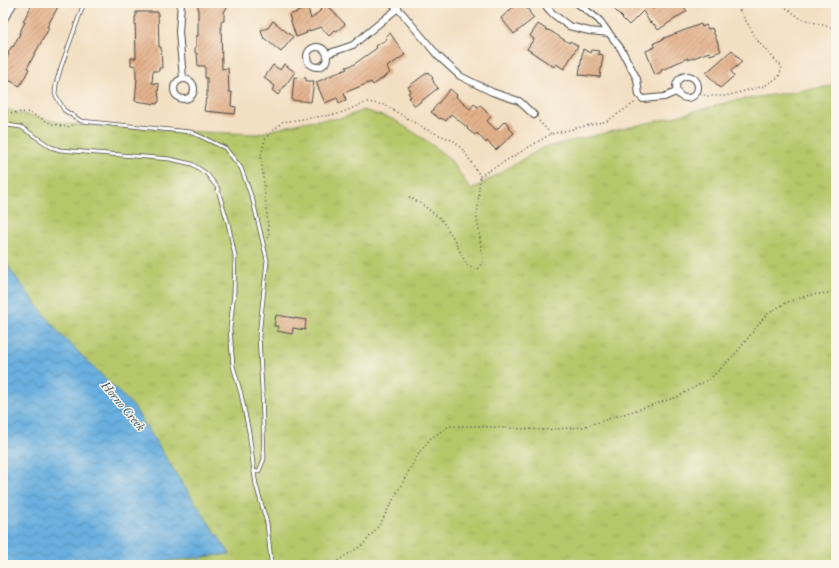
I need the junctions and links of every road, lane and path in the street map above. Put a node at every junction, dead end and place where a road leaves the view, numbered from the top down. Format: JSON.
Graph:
{"nodes":[{"id":1,"x":14,"y":3,"type":"edge"},
{"id":2,"x":84,"y":3,"type":"edge"},
{"id":3,"x":181,"y":3,"type":"edge"},
{"id":4,"x":392,"y":3,"type":"edge"},
{"id":5,"x":543,"y":3,"type":"edge"},
{"id":6,"x":577,"y":3,"type":"edge"},
{"id":7,"x":735,"y":3,"type":"edge"},
{"id":8,"x":780,"y":3,"type":"edge"},
{"id":9,"x":398,"y":8,"type":"junction"},
{"id":10,"x":3,"y":21,"type":"edge"},
{"id":11,"x":836,"y":28,"type":"edge"},
{"id":12,"x":609,"y":33,"type":"junction"},
{"id":13,"x":327,"y":54,"type":"dead end"},
{"id":14,"x":183,"y":79,"type":"dead end"},
{"id":15,"x":676,"y":92,"type":"junction"},
{"id":16,"x":696,"y":93,"type":"junction"},
{"id":17,"x":642,"y":98,"type":"junction"},
{"id":18,"x":3,"y":113,"type":"edge"},
{"id":19,"x":534,"y":115,"type":"joint"},
{"id":20,"x":81,"y":121,"type":"junction"},
{"id":21,"x":3,"y":126,"type":"edge"},
{"id":22,"x":551,"y":134,"type":"junction"},
{"id":23,"x":480,"y":176,"type":"junction"},
{"id":24,"x":409,"y":198,"type":"dead end"},
{"id":25,"x":264,"y":247,"type":"junction"},
{"id":26,"x":836,"y":292,"type":"edge"},
{"id":27,"x":254,"y":472,"type":"junction"},
{"id":28,"x":269,"y":565,"type":"edge"},
{"id":29,"x":332,"y":565,"type":"edge"}],
"edges":[{"from":1,"to":10,"type":"street"},
{"from":2,"to":20,"type":"lane"},
{"from":3,"to":14,"type":"street"},
{"from":4,"to":9,"type":"street"},
{"from":5,"to":12,"type":"street"},
{"from":6,"to":12,"type":"street"},
{"from":7,"to":16,"type":"path"},
{"from":8,"to":11,"type":"path"},
{"from":9,"to":13,"type":"street"},
{"from":9,"to":19,"type":"street"},
{"from":12,"to":17,"type":"street"},
{"from":15,"to":16,"type":"street"},
{"from":15,"to":16,"type":"street"},
{"from":15,"to":17,"type":"street"},
{"from":17,"to":22,"type":"path"},
{"from":18,"to":20,"type":"path"},
{"from":19,"to":22,"type":"path"},
{"from":20,"to":25,"type":"lane"},
{"from":21,"to":27,"type":"lane"},
{"from":22,"to":23,"type":"path"},
{"from":23,"to":24,"type":"path"},
{"from":23,"to":25,"type":"path"},
{"from":25,"to":27,"type":"lane"},
{"from":26,"to":29,"type":"path"},
{"from":27,"to":28,"type":"lane"}]}
